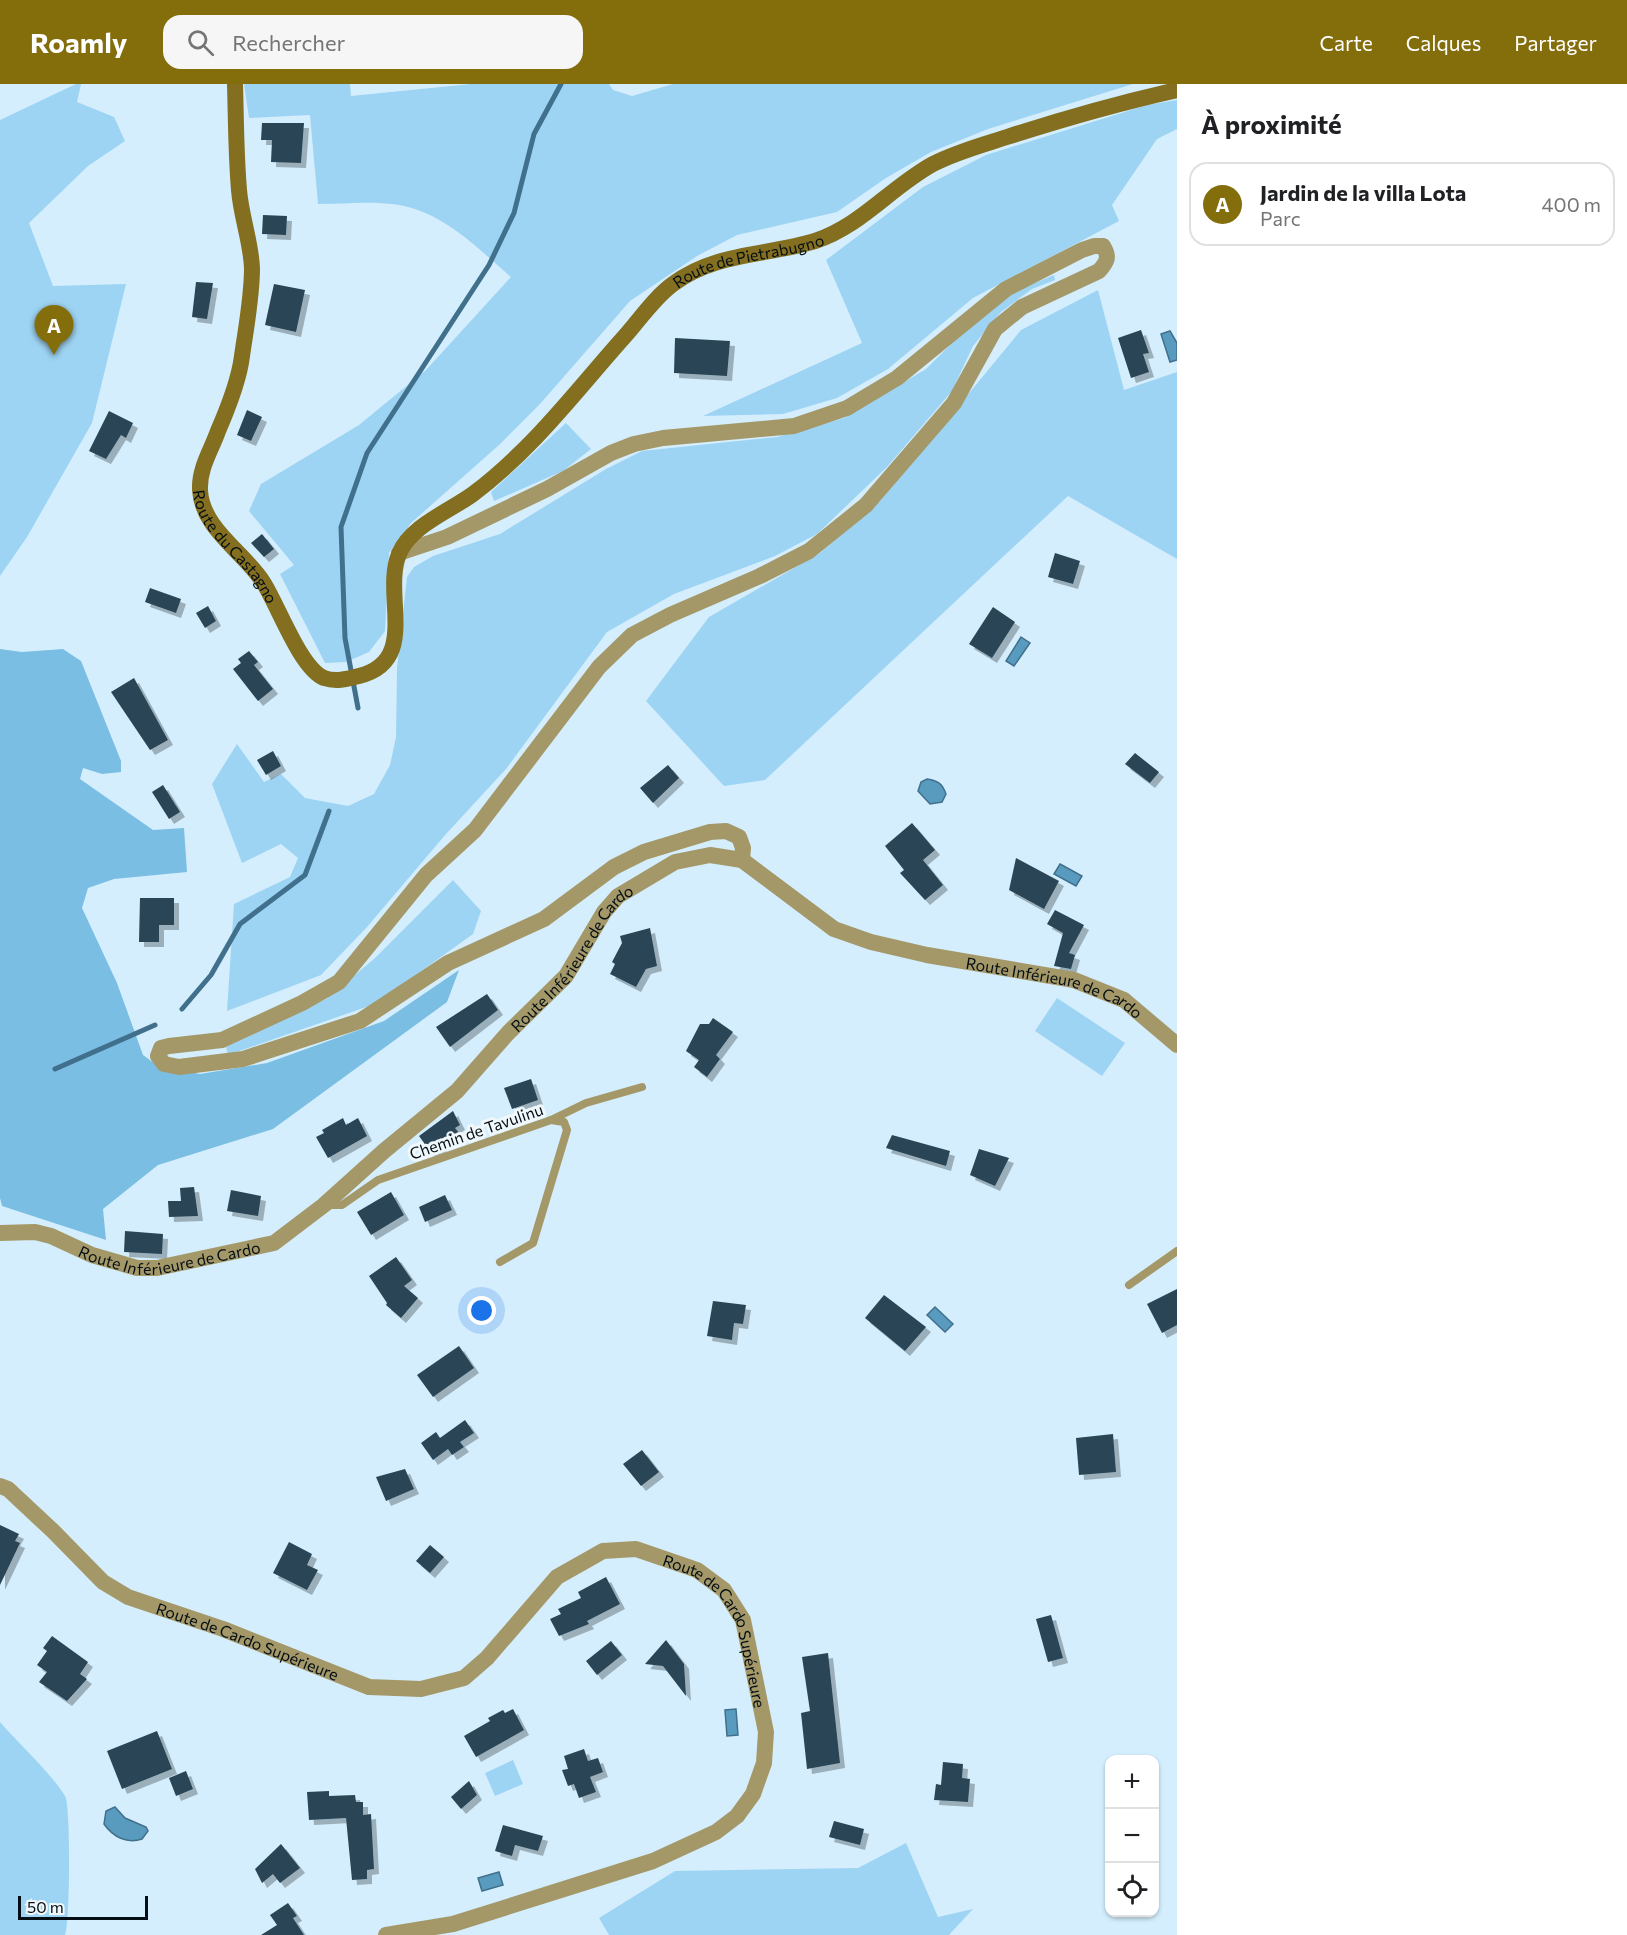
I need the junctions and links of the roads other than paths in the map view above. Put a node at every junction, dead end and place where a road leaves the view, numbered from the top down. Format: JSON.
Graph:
{"nodes":[{"id":1,"x":235,"y":84,"type":"edge"},
{"id":2,"x":1177,"y":90,"type":"edge"},
{"id":3,"x":399,"y":553,"type":"junction"},
{"id":4,"x":742,"y":861,"type":"junction"},
{"id":5,"x":1177,"y":1045,"type":"edge"},
{"id":6,"x":642,"y":1087,"type":"dead end"},
{"id":7,"x":551,"y":1120,"type":"junction"},
{"id":8,"x":324,"y":1205,"type":"junction"},
{"id":9,"x":0,"y":1233,"type":"edge"},
{"id":10,"x":1177,"y":1251,"type":"edge"},
{"id":11,"x":500,"y":1262,"type":"dead end"},
{"id":12,"x":1129,"y":1285,"type":"dead end"},
{"id":13,"x":0,"y":1486,"type":"edge"},
{"id":14,"x":386,"y":1935,"type":"edge"}],
"edges":[{"from":1,"to":3,"type":"main road","name":"Route du Castagno"},
{"from":2,"to":3,"type":"main road","name":"Route de Pietrabugno"},
{"from":3,"to":4,"type":"street"},
{"from":4,"to":5,"type":"street","name":"Route Inférieure de Cardo"},
{"from":4,"to":8,"type":"street","name":"Route Inférieure de Cardo"},
{"from":6,"to":7,"type":"lane","name":"Chemin de Tavulinu"},
{"from":7,"to":8,"type":"lane","name":"Chemin de Tavulinu"},
{"from":7,"to":11,"type":"lane"},
{"from":8,"to":9,"type":"street","name":"Route Inférieure de Cardo"},
{"from":10,"to":12,"type":"lane"},
{"from":13,"to":14,"type":"street","name":"Route de Cardo Supérieure"}]}
